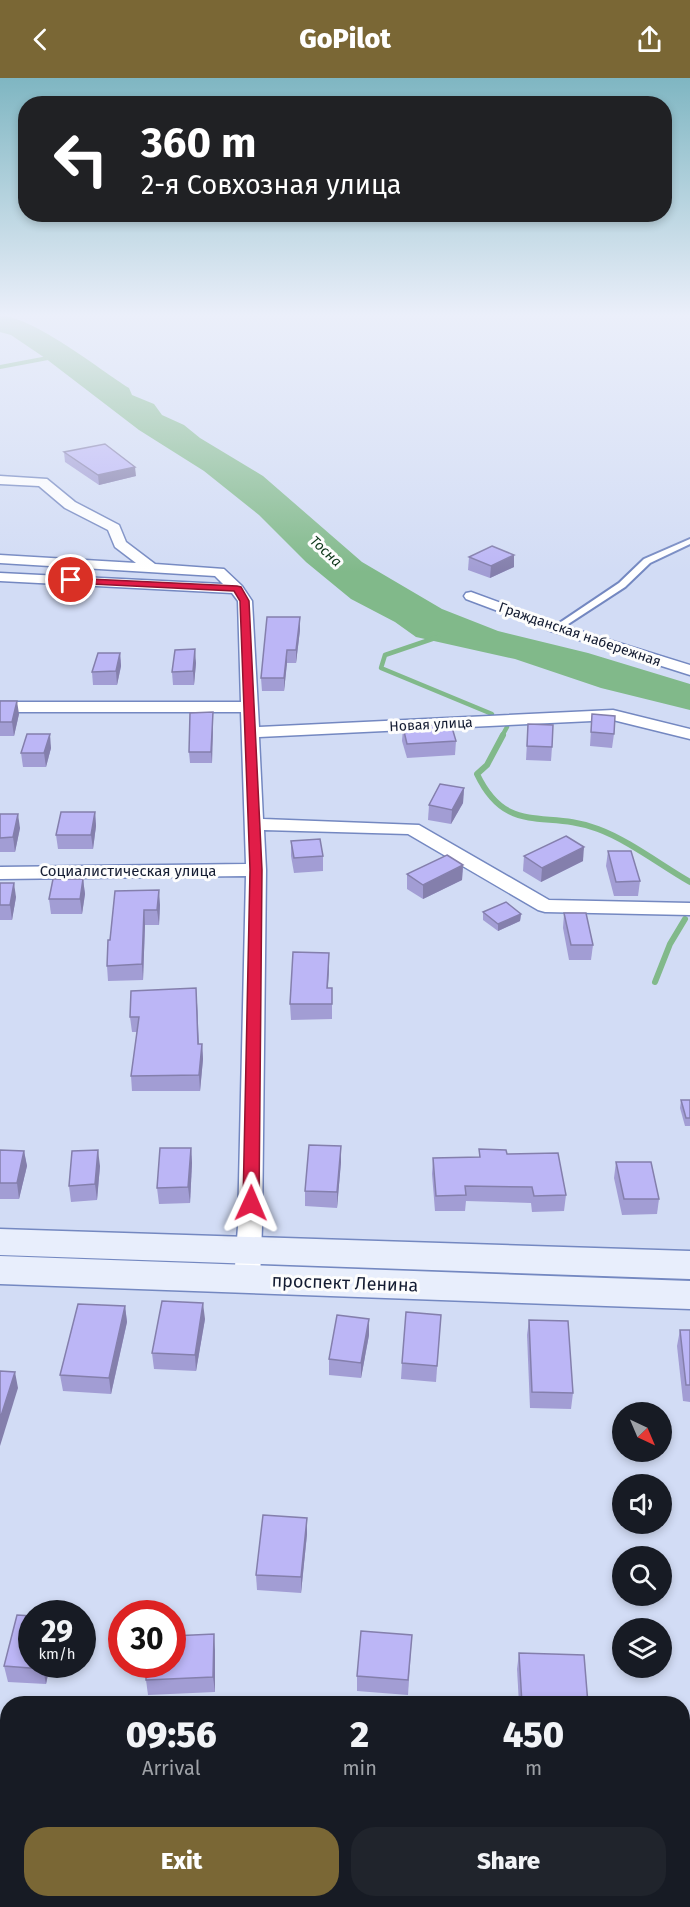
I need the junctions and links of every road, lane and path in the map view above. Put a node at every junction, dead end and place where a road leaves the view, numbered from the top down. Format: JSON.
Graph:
{"nodes":[{"id":1,"x":0,"y":480,"type":"edge"},
{"id":2,"x":690,"y":541,"type":"edge"},
{"id":3,"x":0,"y":559,"type":"edge"},
{"id":4,"x":148,"y":566,"type":"junction"},
{"id":5,"x":0,"y":577,"type":"edge"},
{"id":6,"x":233,"y":585,"type":"junction"},
{"id":7,"x":471,"y":596,"type":"dead end"},
{"id":8,"x":556,"y":628,"type":"junction"},
{"id":9,"x":690,"y":670,"type":"edge"},
{"id":10,"x":0,"y":707,"type":"edge"},
{"id":11,"x":249,"y":707,"type":"junction"},
{"id":12,"x":250,"y":732,"type":"junction"},
{"id":13,"x":690,"y":734,"type":"edge"},
{"id":14,"x":254,"y":824,"type":"junction"},
{"id":15,"x":256,"y":870,"type":"junction"},
{"id":16,"x":0,"y":873,"type":"edge"},
{"id":17,"x":690,"y":909,"type":"edge"},
{"id":18,"x":0,"y":1242,"type":"edge"},
{"id":19,"x":248,"y":1265,"type":"junction"},
{"id":20,"x":690,"y":1265,"type":"edge"},
{"id":21,"x":0,"y":1270,"type":"edge"},
{"id":22,"x":690,"y":1295,"type":"edge"}],
"edges":[{"from":1,"to":4,"type":"street"},
{"from":2,"to":8,"type":"lane"},
{"from":3,"to":4,"type":"street"},
{"from":4,"to":6,"type":"street"},
{"from":5,"to":6,"type":"street"},
{"from":6,"to":11,"type":"street"},
{"from":7,"to":8,"type":"street","name":"Гражданская набережная"},
{"from":8,"to":9,"type":"street","name":"Гражданская набережная"},
{"from":10,"to":11,"type":"street"},
{"from":11,"to":12,"type":"street"},
{"from":12,"to":13,"type":"street","name":"Новая улица"},
{"from":12,"to":14,"type":"street"},
{"from":14,"to":15,"type":"street"},
{"from":14,"to":17,"type":"street"},
{"from":15,"to":16,"type":"street","name":"Социалистическая улица"},
{"from":15,"to":19,"type":"street"},
{"from":18,"to":19,"type":"main road","name":"проспект Ленина"},
{"from":19,"to":20,"type":"main road","name":"проспект Ленина"},
{"from":19,"to":21,"type":"main road","name":"проспект Ленина"},
{"from":19,"to":22,"type":"main road","name":"проспект Ленина"}]}
